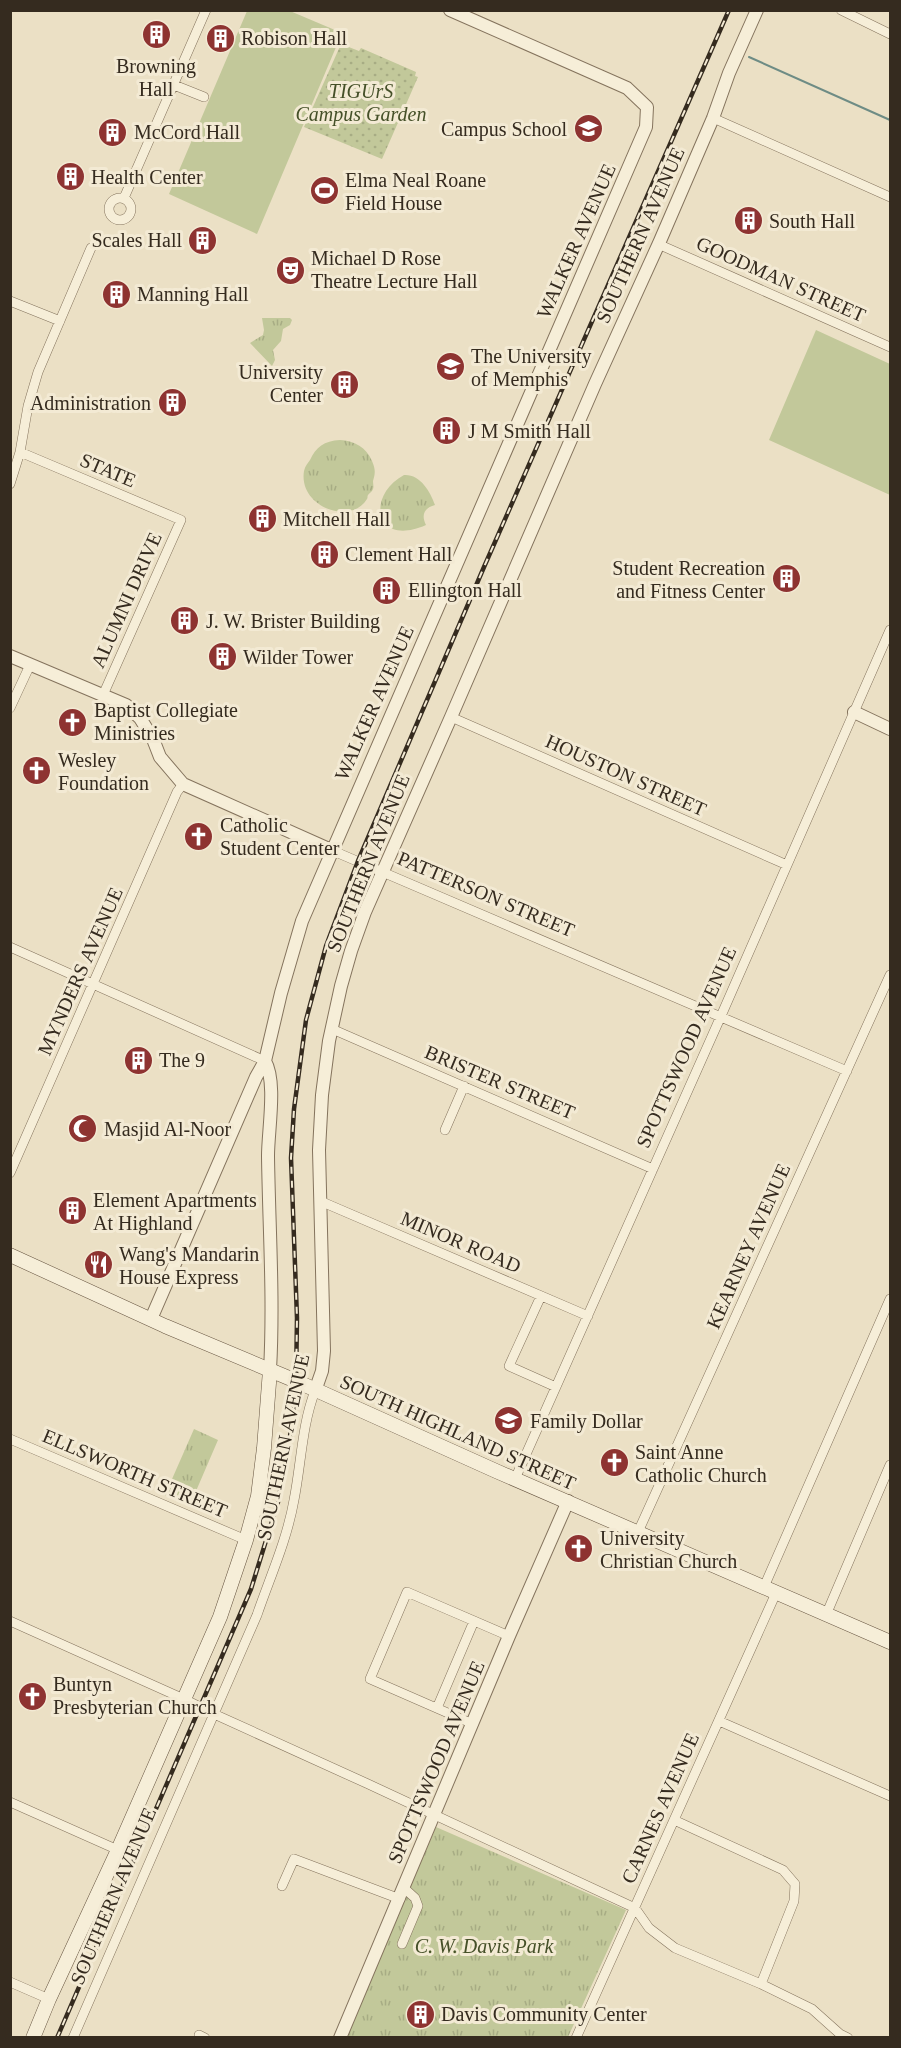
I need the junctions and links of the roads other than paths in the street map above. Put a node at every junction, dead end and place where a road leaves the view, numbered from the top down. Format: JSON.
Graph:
{"nodes":[{"id":1,"x":206,"y":10,"type":"edge"},
{"id":2,"x":450,"y":10,"type":"edge"},
{"id":3,"x":757,"y":10,"type":"edge"},
{"id":4,"x":841,"y":10,"type":"edge"},
{"id":5,"x":891,"y":34,"type":"edge"},
{"id":6,"x":174,"y":85,"type":"junction"},
{"id":7,"x":204,"y":97,"type":"dead end"},
{"id":8,"x":713,"y":118,"type":"junction"},
{"id":9,"x":891,"y":197,"type":"edge"},
{"id":10,"x":124,"y":198,"type":"dead end"},
{"id":11,"x":658,"y":244,"type":"junction"},
{"id":12,"x":91,"y":248,"type":"dead end"},
{"id":13,"x":10,"y":301,"type":"edge"},
{"id":14,"x":60,"y":321,"type":"junction"},
{"id":15,"x":891,"y":347,"type":"edge"},
{"id":16,"x":20,"y":452,"type":"junction"},
{"id":17,"x":10,"y":484,"type":"edge"},
{"id":18,"x":181,"y":520,"type":"joint"},
{"id":19,"x":891,"y":630,"type":"edge"},
{"id":20,"x":10,"y":656,"type":"edge"},
{"id":21,"x":30,"y":665,"type":"junction"},
{"id":22,"x":104,"y":695,"type":"junction"},
{"id":23,"x":10,"y":708,"type":"edge"},
{"id":24,"x":854,"y":712,"type":"junction"},
{"id":25,"x":452,"y":717,"type":"junction"},
{"id":26,"x":891,"y":729,"type":"edge"},
{"id":27,"x":183,"y":784,"type":"junction"},
{"id":28,"x":331,"y":850,"type":"junction"},
{"id":29,"x":787,"y":866,"type":"junction"},
{"id":30,"x":382,"y":872,"type":"junction"},
{"id":31,"x":10,"y":947,"type":"edge"},
{"id":32,"x":891,"y":975,"type":"edge"},
{"id":33,"x":92,"y":985,"type":"junction"},
{"id":34,"x":722,"y":1016,"type":"junction"},
{"id":35,"x":332,"y":1029,"type":"junction"},
{"id":36,"x":265,"y":1061,"type":"junction"},
{"id":37,"x":848,"y":1071,"type":"junction"},
{"id":38,"x":464,"y":1086,"type":"junction"},
{"id":39,"x":445,"y":1130,"type":"dead end"},
{"id":40,"x":653,"y":1169,"type":"junction"},
{"id":41,"x":10,"y":1173,"type":"edge"},
{"id":42,"x":320,"y":1201,"type":"junction"},
{"id":43,"x":10,"y":1255,"type":"edge"},
{"id":44,"x":541,"y":1296,"type":"junction"},
{"id":45,"x":891,"y":1299,"type":"edge"},
{"id":46,"x":588,"y":1316,"type":"junction"},
{"id":47,"x":151,"y":1320,"type":"junction"},
{"id":48,"x":270,"y":1370,"type":"junction"},
{"id":49,"x":556,"y":1387,"type":"junction"},
{"id":50,"x":315,"y":1391,"type":"junction"},
{"id":51,"x":10,"y":1439,"type":"edge"},
{"id":52,"x":891,"y":1465,"type":"edge"},
{"id":53,"x":515,"y":1479,"type":"junction"},
{"id":54,"x":568,"y":1501,"type":"junction"},
{"id":55,"x":638,"y":1532,"type":"junction"},
{"id":56,"x":246,"y":1540,"type":"junction"},
{"id":57,"x":770,"y":1590,"type":"junction"},
{"id":58,"x":826,"y":1615,"type":"junction"},
{"id":59,"x":10,"y":1621,"type":"edge"},
{"id":60,"x":474,"y":1621,"type":"junction"},
{"id":61,"x":509,"y":1636,"type":"junction"},
{"id":62,"x":891,"y":1642,"type":"edge"},
{"id":63,"x":184,"y":1699,"type":"junction"},
{"id":64,"x":437,"y":1708,"type":"junction"},
{"id":65,"x":213,"y":1714,"type":"junction"},
{"id":66,"x":718,"y":1721,"type":"junction"},
{"id":67,"x":473,"y":1724,"type":"junction"},
{"id":68,"x":891,"y":1796,"type":"edge"},
{"id":69,"x":10,"y":1802,"type":"edge"},
{"id":70,"x":435,"y":1814,"type":"junction"},
{"id":71,"x":674,"y":1820,"type":"junction"},
{"id":72,"x":118,"y":1850,"type":"junction"},
{"id":73,"x":282,"y":1886,"type":"dead end"},
{"id":74,"x":402,"y":1894,"type":"junction"},
{"id":75,"x":634,"y":1908,"type":"junction"},
{"id":76,"x":402,"y":1944,"type":"dead end"},
{"id":77,"x":10,"y":1982,"type":"edge"},
{"id":78,"x":761,"y":1984,"type":"junction"},
{"id":79,"x":49,"y":1998,"type":"junction"},
{"id":80,"x":33,"y":2037,"type":"edge"},
{"id":81,"x":73,"y":2037,"type":"edge"},
{"id":82,"x":340,"y":2037,"type":"edge"},
{"id":83,"x":576,"y":2037,"type":"edge"},
{"id":84,"x":848,"y":2037,"type":"edge"}],
"edges":[{"from":1,"to":6,"type":"street"},
{"from":2,"to":28,"type":"street","name":"WALKER AVENUE"},
{"from":3,"to":8,"type":"street","name":"SOUTHERN AVENUE"},
{"from":4,"to":5,"type":"street"},
{"from":6,"to":7,"type":"street"},
{"from":6,"to":10,"type":"street"},
{"from":8,"to":9,"type":"street"},
{"from":8,"to":11,"type":"street","name":"SOUTHERN AVENUE"},
{"from":11,"to":15,"type":"street","name":"GOODMAN STREET"},
{"from":11,"to":25,"type":"street","name":"SOUTHERN AVENUE"},
{"from":12,"to":14,"type":"street"},
{"from":13,"to":14,"type":"street"},
{"from":14,"to":16,"type":"street"},
{"from":16,"to":17,"type":"street"},
{"from":16,"to":18,"type":"street","name":"STATE"},
{"from":18,"to":22,"type":"street","name":"ALUMNI DRIVE"},
{"from":19,"to":24,"type":"street","name":"SPOTTSWOOD AVENUE"},
{"from":20,"to":21,"type":"street","name":"PATTERSON STREET"},
{"from":21,"to":22,"type":"street","name":"PATTERSON STREET"},
{"from":21,"to":23,"type":"street"},
{"from":22,"to":27,"type":"street","name":"PATTERSON STREET"},
{"from":24,"to":26,"type":"street"},
{"from":24,"to":29,"type":"street","name":"SPOTTSWOOD AVENUE"},
{"from":25,"to":29,"type":"street","name":"HOUSTON STREET"},
{"from":25,"to":30,"type":"street","name":"SOUTHERN AVENUE"},
{"from":27,"to":28,"type":"street","name":"PATTERSON STREET"},
{"from":27,"to":33,"type":"street","name":"MYNDERS AVENUE"},
{"from":28,"to":30,"type":"street","name":"PATTERSON STREET"},
{"from":28,"to":36,"type":"street","name":"WALKER AVENUE"},
{"from":29,"to":34,"type":"street","name":"SPOTTSWOOD AVENUE"},
{"from":30,"to":34,"type":"street","name":"PATTERSON STREET"},
{"from":30,"to":35,"type":"street","name":"SOUTHERN AVENUE"},
{"from":31,"to":33,"type":"street"},
{"from":32,"to":37,"type":"street","name":"KEARNEY AVENUE"},
{"from":33,"to":36,"type":"street"},
{"from":33,"to":41,"type":"street","name":"MYNDERS AVENUE"},
{"from":34,"to":37,"type":"street","name":"PATTERSON STREET"},
{"from":34,"to":40,"type":"street","name":"SPOTTSWOOD AVENUE"},
{"from":35,"to":38,"type":"street","name":"BRISTER STREET"},
{"from":35,"to":42,"type":"street","name":"SOUTHERN AVENUE"},
{"from":36,"to":47,"type":"street","name":"WALKER AVENUE"},
{"from":36,"to":48,"type":"street","name":"SOUTHERN AVENUE"},
{"from":37,"to":55,"type":"street","name":"KEARNEY AVENUE"},
{"from":38,"to":39,"type":"street"},
{"from":38,"to":40,"type":"street","name":"BRISTER STREET"},
{"from":40,"to":46,"type":"street","name":"SPOTTSWOOD AVENUE"},
{"from":42,"to":44,"type":"street","name":"MINOR ROAD"},
{"from":42,"to":50,"type":"street","name":"SOUTHERN AVENUE"},
{"from":43,"to":47,"type":"main road","name":"SOUTH HIGHLAND STREET"},
{"from":44,"to":46,"type":"street","name":"MINOR ROAD"},
{"from":44,"to":49,"type":"street"},
{"from":45,"to":57,"type":"street","name":"CARNES AVENUE"},
{"from":46,"to":49,"type":"street","name":"SPOTTSWOOD AVENUE"},
{"from":47,"to":48,"type":"main road","name":"SOUTH HIGHLAND STREET"},
{"from":48,"to":50,"type":"main road","name":"SOUTH HIGHLAND STREET"},
{"from":48,"to":56,"type":"main road","name":"SOUTHERN AVENUE"},
{"from":49,"to":53,"type":"street","name":"SPOTTSWOOD AVENUE"},
{"from":50,"to":53,"type":"main road","name":"SOUTH HIGHLAND STREET"},
{"from":50,"to":65,"type":"street","name":"SOUTHERN AVENUE"},
{"from":51,"to":56,"type":"street","name":"ELLSWORTH STREET"},
{"from":52,"to":58,"type":"street"},
{"from":53,"to":54,"type":"main road","name":"SOUTH HIGHLAND STREET"},
{"from":54,"to":55,"type":"main road","name":"SOUTH HIGHLAND STREET"},
{"from":54,"to":61,"type":"street","name":"SPOTTSWOOD AVENUE"},
{"from":55,"to":57,"type":"main road","name":"SOUTH HIGHLAND STREET"},
{"from":56,"to":63,"type":"main road","name":"SOUTHERN AVENUE"},
{"from":57,"to":58,"type":"main road","name":"SOUTH HIGHLAND STREET"},
{"from":57,"to":66,"type":"street","name":"CARNES AVENUE"},
{"from":58,"to":62,"type":"main road","name":"SOUTH HIGHLAND STREET"},
{"from":59,"to":63,"type":"street"},
{"from":60,"to":61,"type":"street"},
{"from":60,"to":64,"type":"street"},
{"from":60,"to":64,"type":"street"},
{"from":61,"to":67,"type":"street","name":"SPOTTSWOOD AVENUE"},
{"from":63,"to":65,"type":"street"},
{"from":63,"to":72,"type":"main road","name":"SOUTHERN AVENUE"},
{"from":64,"to":67,"type":"street"},
{"from":65,"to":70,"type":"street"},
{"from":65,"to":81,"type":"street","name":"SOUTHERN AVENUE"},
{"from":66,"to":68,"type":"street"},
{"from":66,"to":71,"type":"street","name":"CARNES AVENUE"},
{"from":67,"to":70,"type":"street","name":"SPOTTSWOOD AVENUE"},
{"from":69,"to":72,"type":"street"},
{"from":70,"to":74,"type":"street","name":"SPOTTSWOOD AVENUE"},
{"from":70,"to":75,"type":"street"},
{"from":71,"to":75,"type":"street","name":"CARNES AVENUE"},
{"from":71,"to":78,"type":"street"},
{"from":72,"to":79,"type":"main road","name":"SOUTHERN AVENUE"},
{"from":73,"to":74,"type":"street"},
{"from":74,"to":76,"type":"street"},
{"from":74,"to":82,"type":"street","name":"SPOTTSWOOD AVENUE"},
{"from":75,"to":78,"type":"street"},
{"from":75,"to":83,"type":"street","name":"CARNES AVENUE"},
{"from":77,"to":79,"type":"street"},
{"from":78,"to":84,"type":"street"},
{"from":79,"to":80,"type":"main road","name":"SOUTHERN AVENUE"}]}
